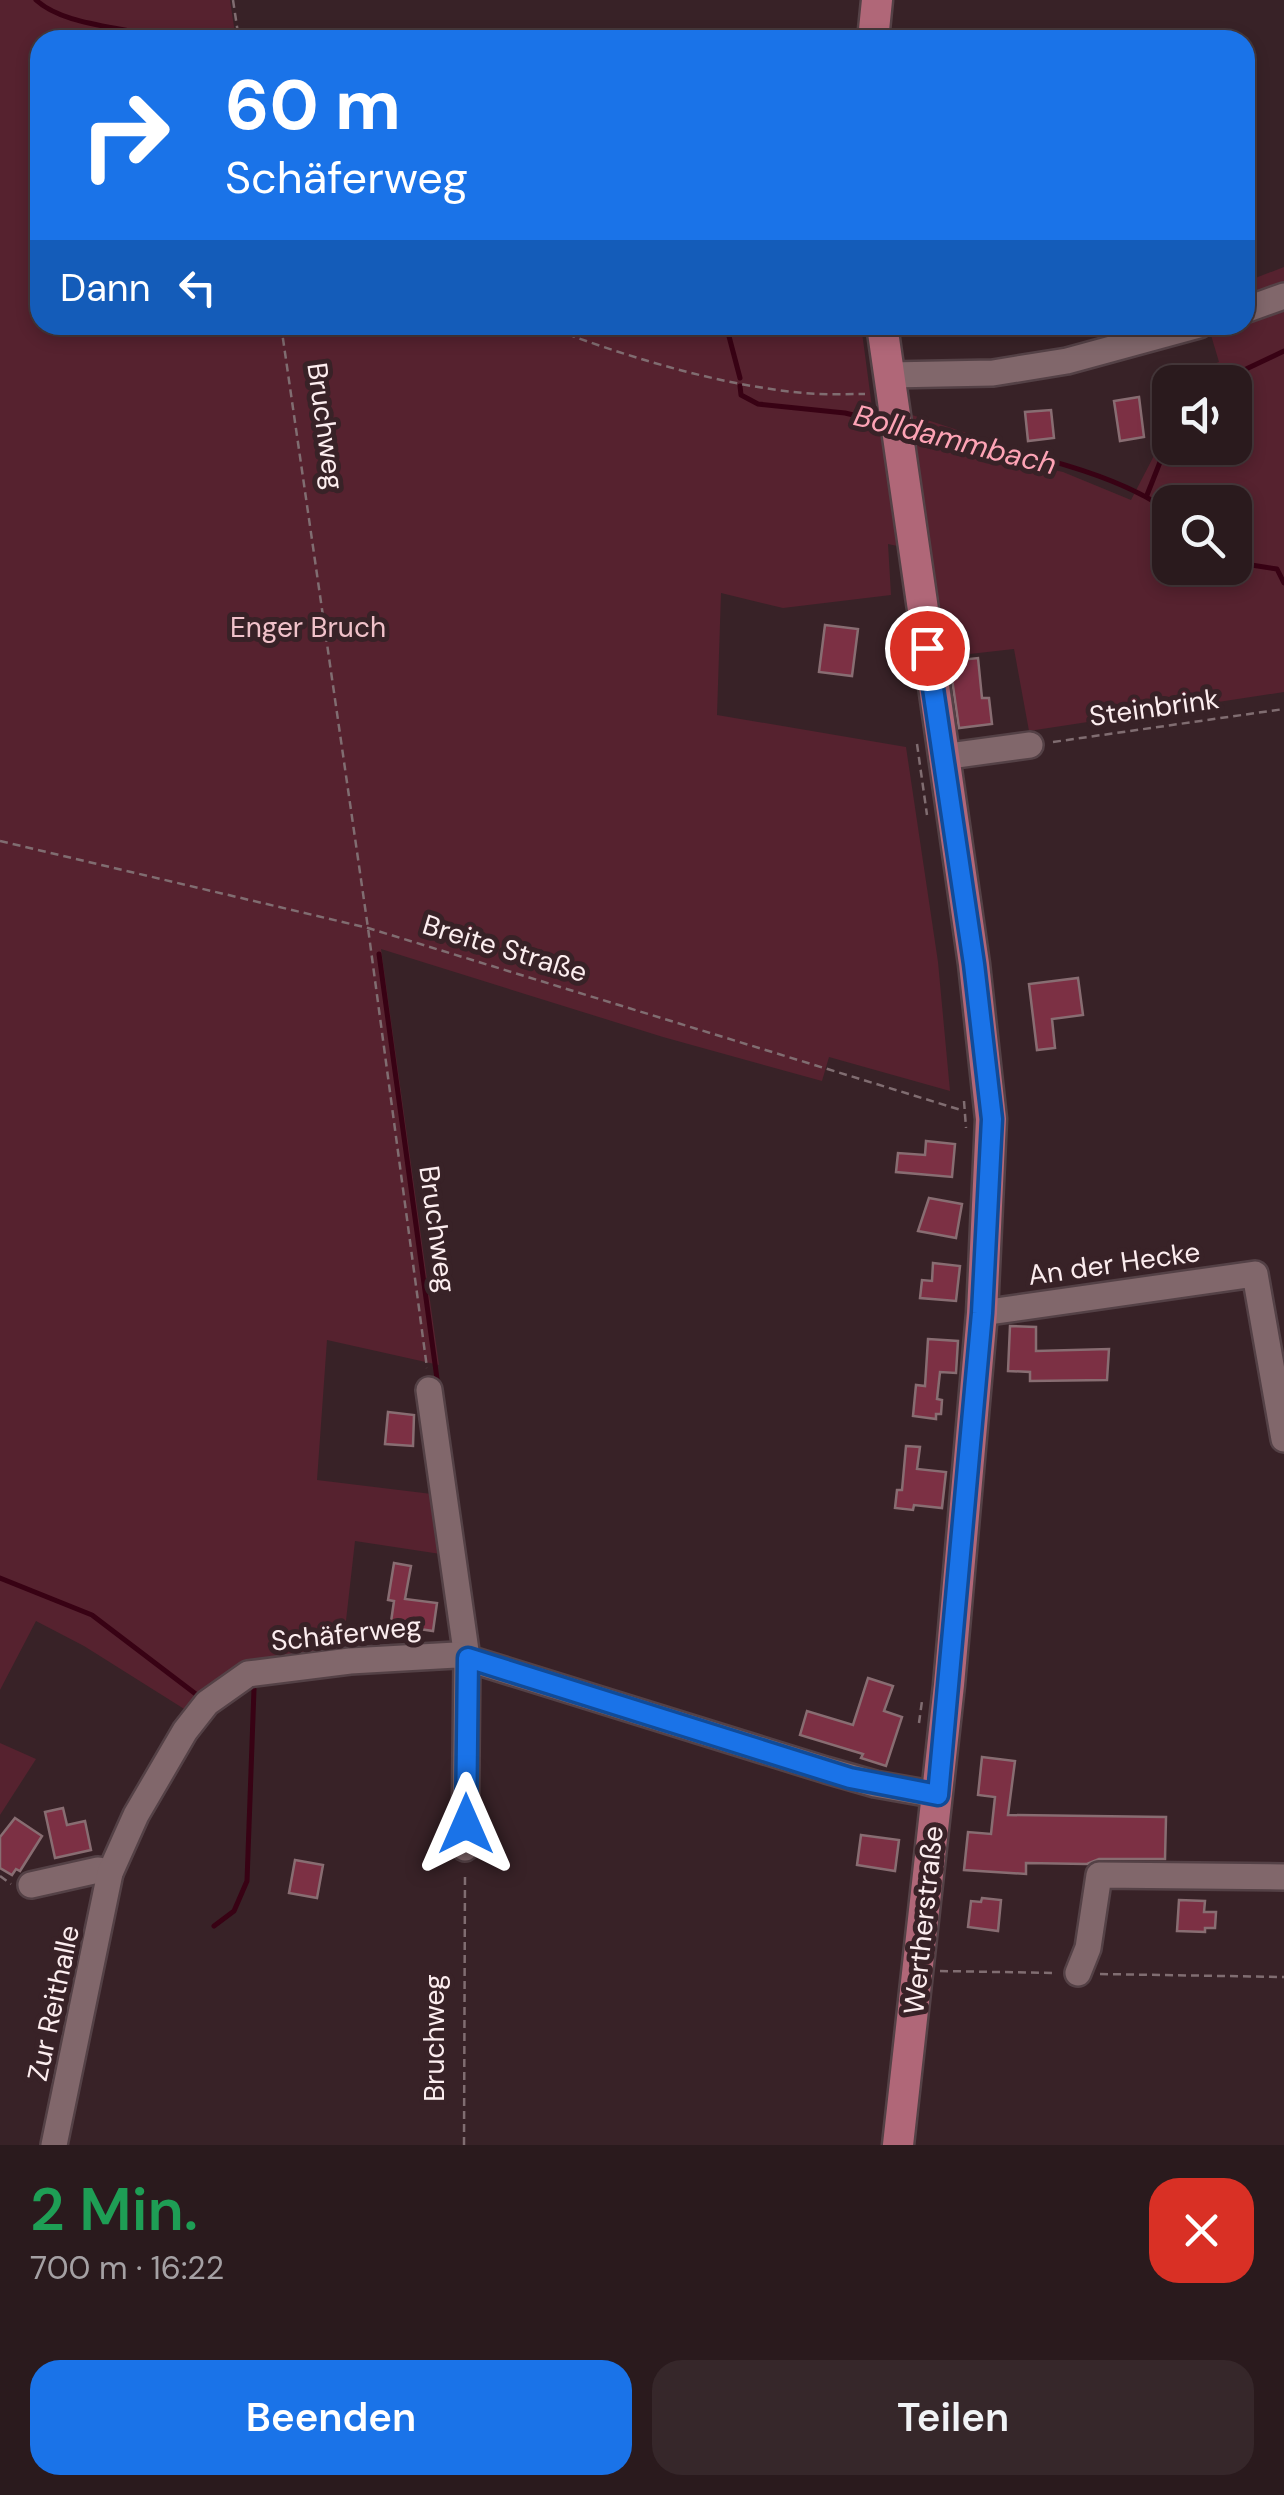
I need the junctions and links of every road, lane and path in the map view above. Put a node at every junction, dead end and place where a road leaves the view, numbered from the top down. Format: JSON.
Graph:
{"nodes":[{"id":1,"x":233,"y":0,"type":"edge"},
{"id":2,"x":877,"y":0,"type":"edge"},
{"id":3,"x":238,"y":30,"type":"edge"},
{"id":4,"x":874,"y":30,"type":"edge"},
{"id":5,"x":1284,"y":296,"type":"edge"},
{"id":6,"x":1255,"y":306,"type":"edge"},
{"id":7,"x":281,"y":335,"type":"edge"},
{"id":8,"x":568,"y":335,"type":"edge"},
{"id":9,"x":882,"y":335,"type":"edge"},
{"id":10,"x":1163,"y":335,"type":"edge"},
{"id":11,"x":884,"y":388,"type":"junction"},
{"id":12,"x":1284,"y":709,"type":"edge"},
{"id":13,"x":1030,"y":746,"type":"joint"},
{"id":14,"x":930,"y":757,"type":"junction"},
{"id":15,"x":928,"y":821,"type":"dead end"},
{"id":16,"x":0,"y":841,"type":"edge"},
{"id":17,"x":368,"y":928,"type":"junction"},
{"id":18,"x":963,"y":1094,"type":"dead end"},
{"id":19,"x":974,"y":1121,"type":"junction"},
{"id":20,"x":982,"y":1313,"type":"junction"},
{"id":21,"x":430,"y":1390,"type":"joint"},
{"id":22,"x":1284,"y":1439,"type":"edge"},
{"id":23,"x":468,"y":1658,"type":"junction"},
{"id":24,"x":926,"y":1693,"type":"dead end"},
{"id":25,"x":920,"y":1734,"type":"dead end"},
{"id":26,"x":938,"y":1795,"type":"junction"},
{"id":27,"x":464,"y":1848,"type":"joint"},
{"id":28,"x":110,"y":1873,"type":"junction"},
{"id":29,"x":1284,"y":1877,"type":"edge"},
{"id":30,"x":31,"y":1885,"type":"dead end"},
{"id":31,"x":1078,"y":1973,"type":"dead end"},
{"id":32,"x":54,"y":2145,"type":"edge"},
{"id":33,"x":464,"y":2145,"type":"edge"},
{"id":34,"x":898,"y":2145,"type":"edge"}],
"edges":[{"from":1,"to":3,"type":"path"},
{"from":2,"to":4,"type":"main road"},
{"from":5,"to":6,"type":"street"},
{"from":7,"to":17,"type":"path","name":"Bruchweg"},
{"from":8,"to":11,"type":"path"},
{"from":9,"to":11,"type":"main road","name":"Wertherstraße"},
{"from":10,"to":11,"type":"street"},
{"from":11,"to":14,"type":"main road","name":"Wertherstraße"},
{"from":12,"to":13,"type":"path","name":"Steinbrink"},
{"from":13,"to":14,"type":"street"},
{"from":14,"to":15,"type":"path"},
{"from":14,"to":19,"type":"main road","name":"Wertherstraße"},
{"from":16,"to":17,"type":"path","name":"Breite Straße"},
{"from":17,"to":19,"type":"path","name":"Breite Straße"},
{"from":17,"to":21,"type":"path","name":"Bruchweg"},
{"from":18,"to":19,"type":"path"},
{"from":19,"to":20,"type":"main road","name":"Wertherstraße"},
{"from":20,"to":22,"type":"street","name":"An der Hecke"},
{"from":20,"to":26,"type":"main road","name":"Wertherstraße"},
{"from":21,"to":23,"type":"street"},
{"from":23,"to":26,"type":"street","name":"Schäferweg"},
{"from":23,"to":27,"type":"street"},
{"from":23,"to":28,"type":"street","name":"Schäferweg"},
{"from":24,"to":25,"type":"path"},
{"from":26,"to":34,"type":"main road","name":"Wertherstraße"},
{"from":27,"to":33,"type":"path","name":"Bruchweg"},
{"from":28,"to":30,"type":"street"},
{"from":28,"to":32,"type":"street","name":"Zur Reithalle"},
{"from":29,"to":31,"type":"street"}]}
